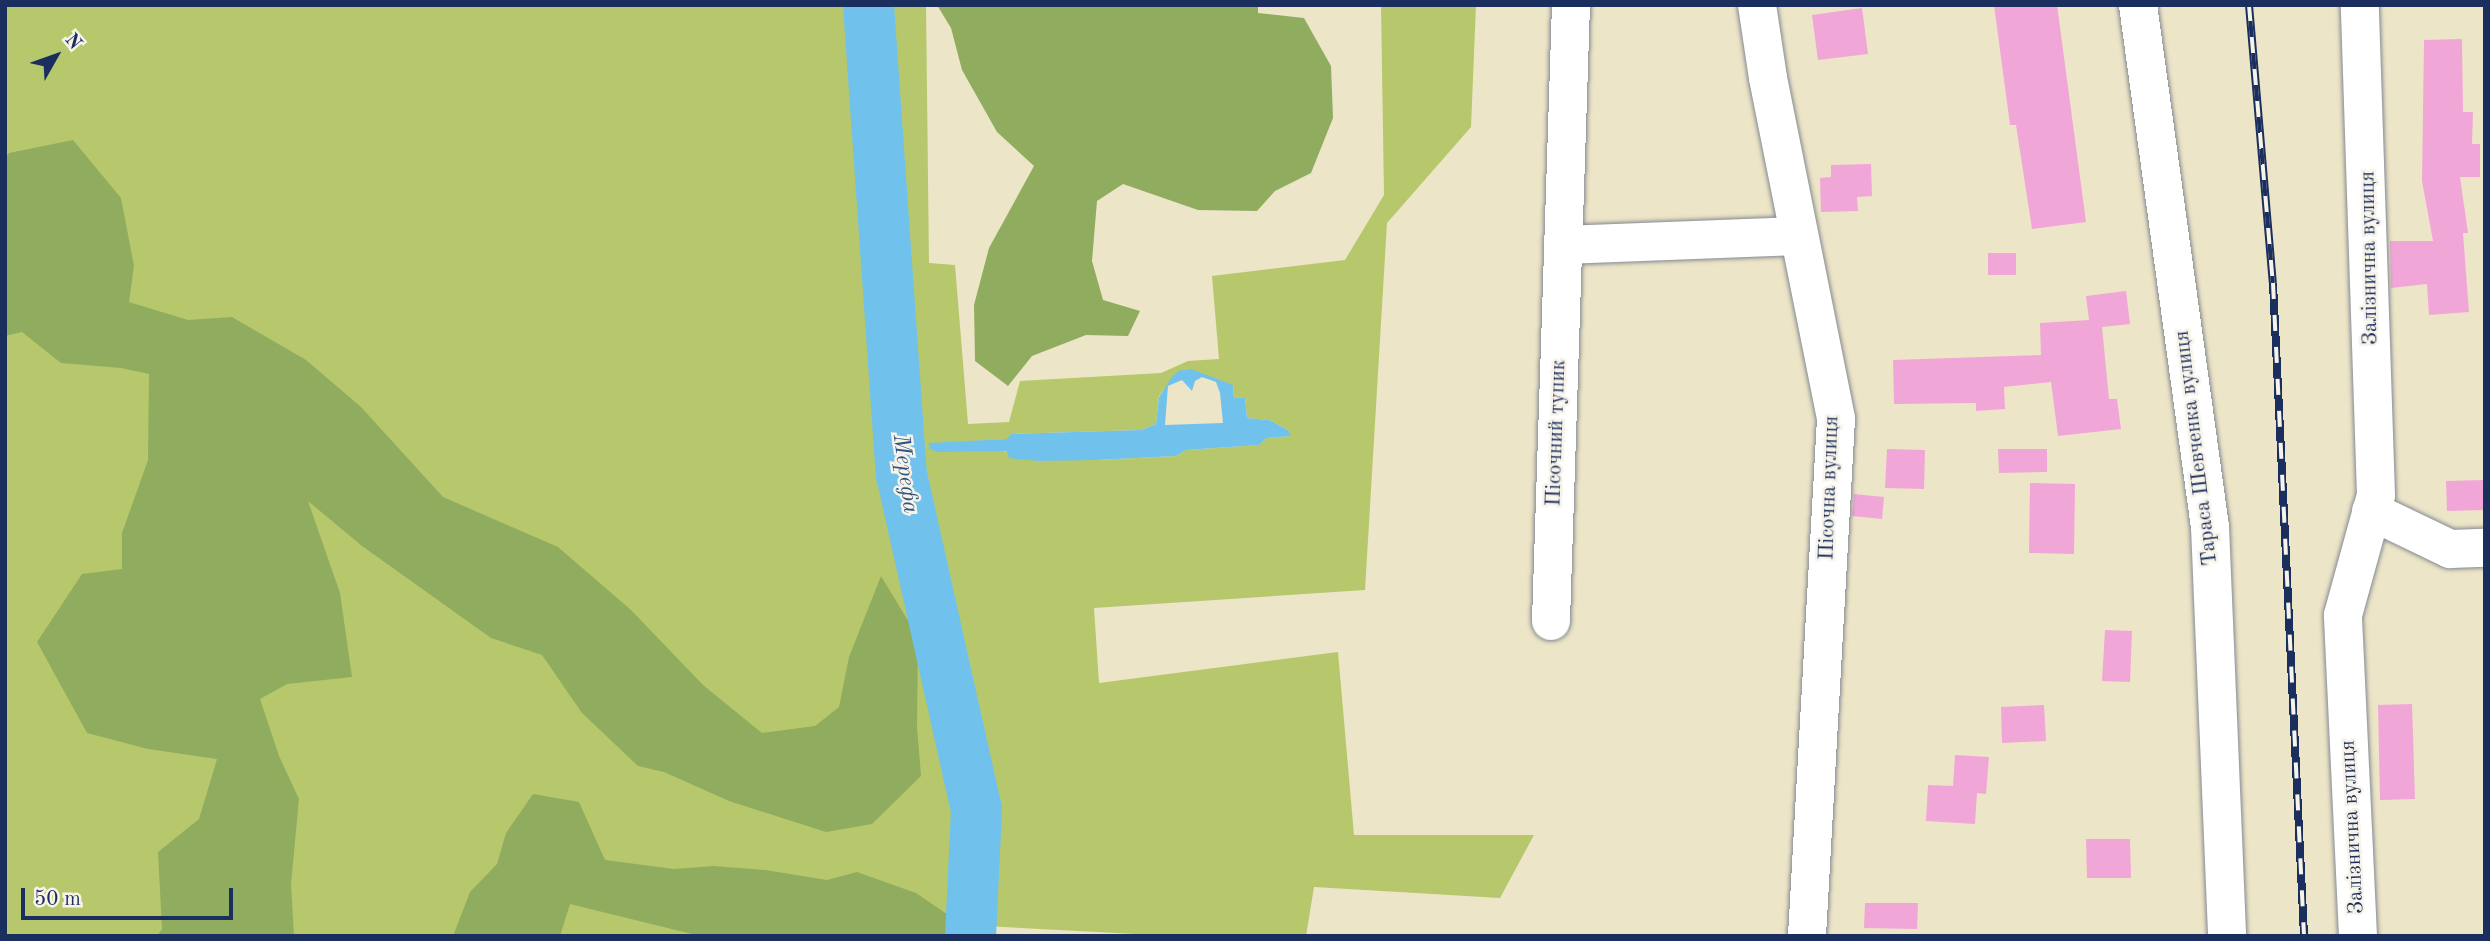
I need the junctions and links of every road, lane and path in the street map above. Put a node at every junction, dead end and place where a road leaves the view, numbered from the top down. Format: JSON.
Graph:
{"nodes":[{"id":1,"x":1571,"y":5,"type":"edge"},
{"id":2,"x":1757,"y":5,"type":"edge"},
{"id":3,"x":2138,"y":5,"type":"edge"},
{"id":4,"x":2360,"y":5,"type":"edge"},
{"id":5,"x":1799,"y":236,"type":"junction"},
{"id":6,"x":1563,"y":245,"type":"junction"},
{"id":7,"x":2371,"y":511,"type":"junction"},
{"id":8,"x":2485,"y":548,"type":"edge"},
{"id":9,"x":1551,"y":621,"type":"dead end"},
{"id":10,"x":1807,"y":936,"type":"edge"},
{"id":11,"x":2227,"y":936,"type":"edge"},
{"id":12,"x":2358,"y":936,"type":"edge"}],
"edges":[{"from":1,"to":6,"type":"street","name":"Пісочний тупик"},
{"from":2,"to":5,"type":"street","name":"Пісочна вулиця"},
{"from":3,"to":11,"type":"street","name":"Тараса Шевченка вулиця"},
{"from":4,"to":7,"type":"street","name":"Залізнична вулиця"},
{"from":5,"to":6,"type":"street"},
{"from":5,"to":10,"type":"street","name":"Пісочна вулиця"},
{"from":6,"to":9,"type":"street","name":"Пісочний тупик"},
{"from":7,"to":8,"type":"street"},
{"from":7,"to":12,"type":"street","name":"Залізнична вулиця"}]}
